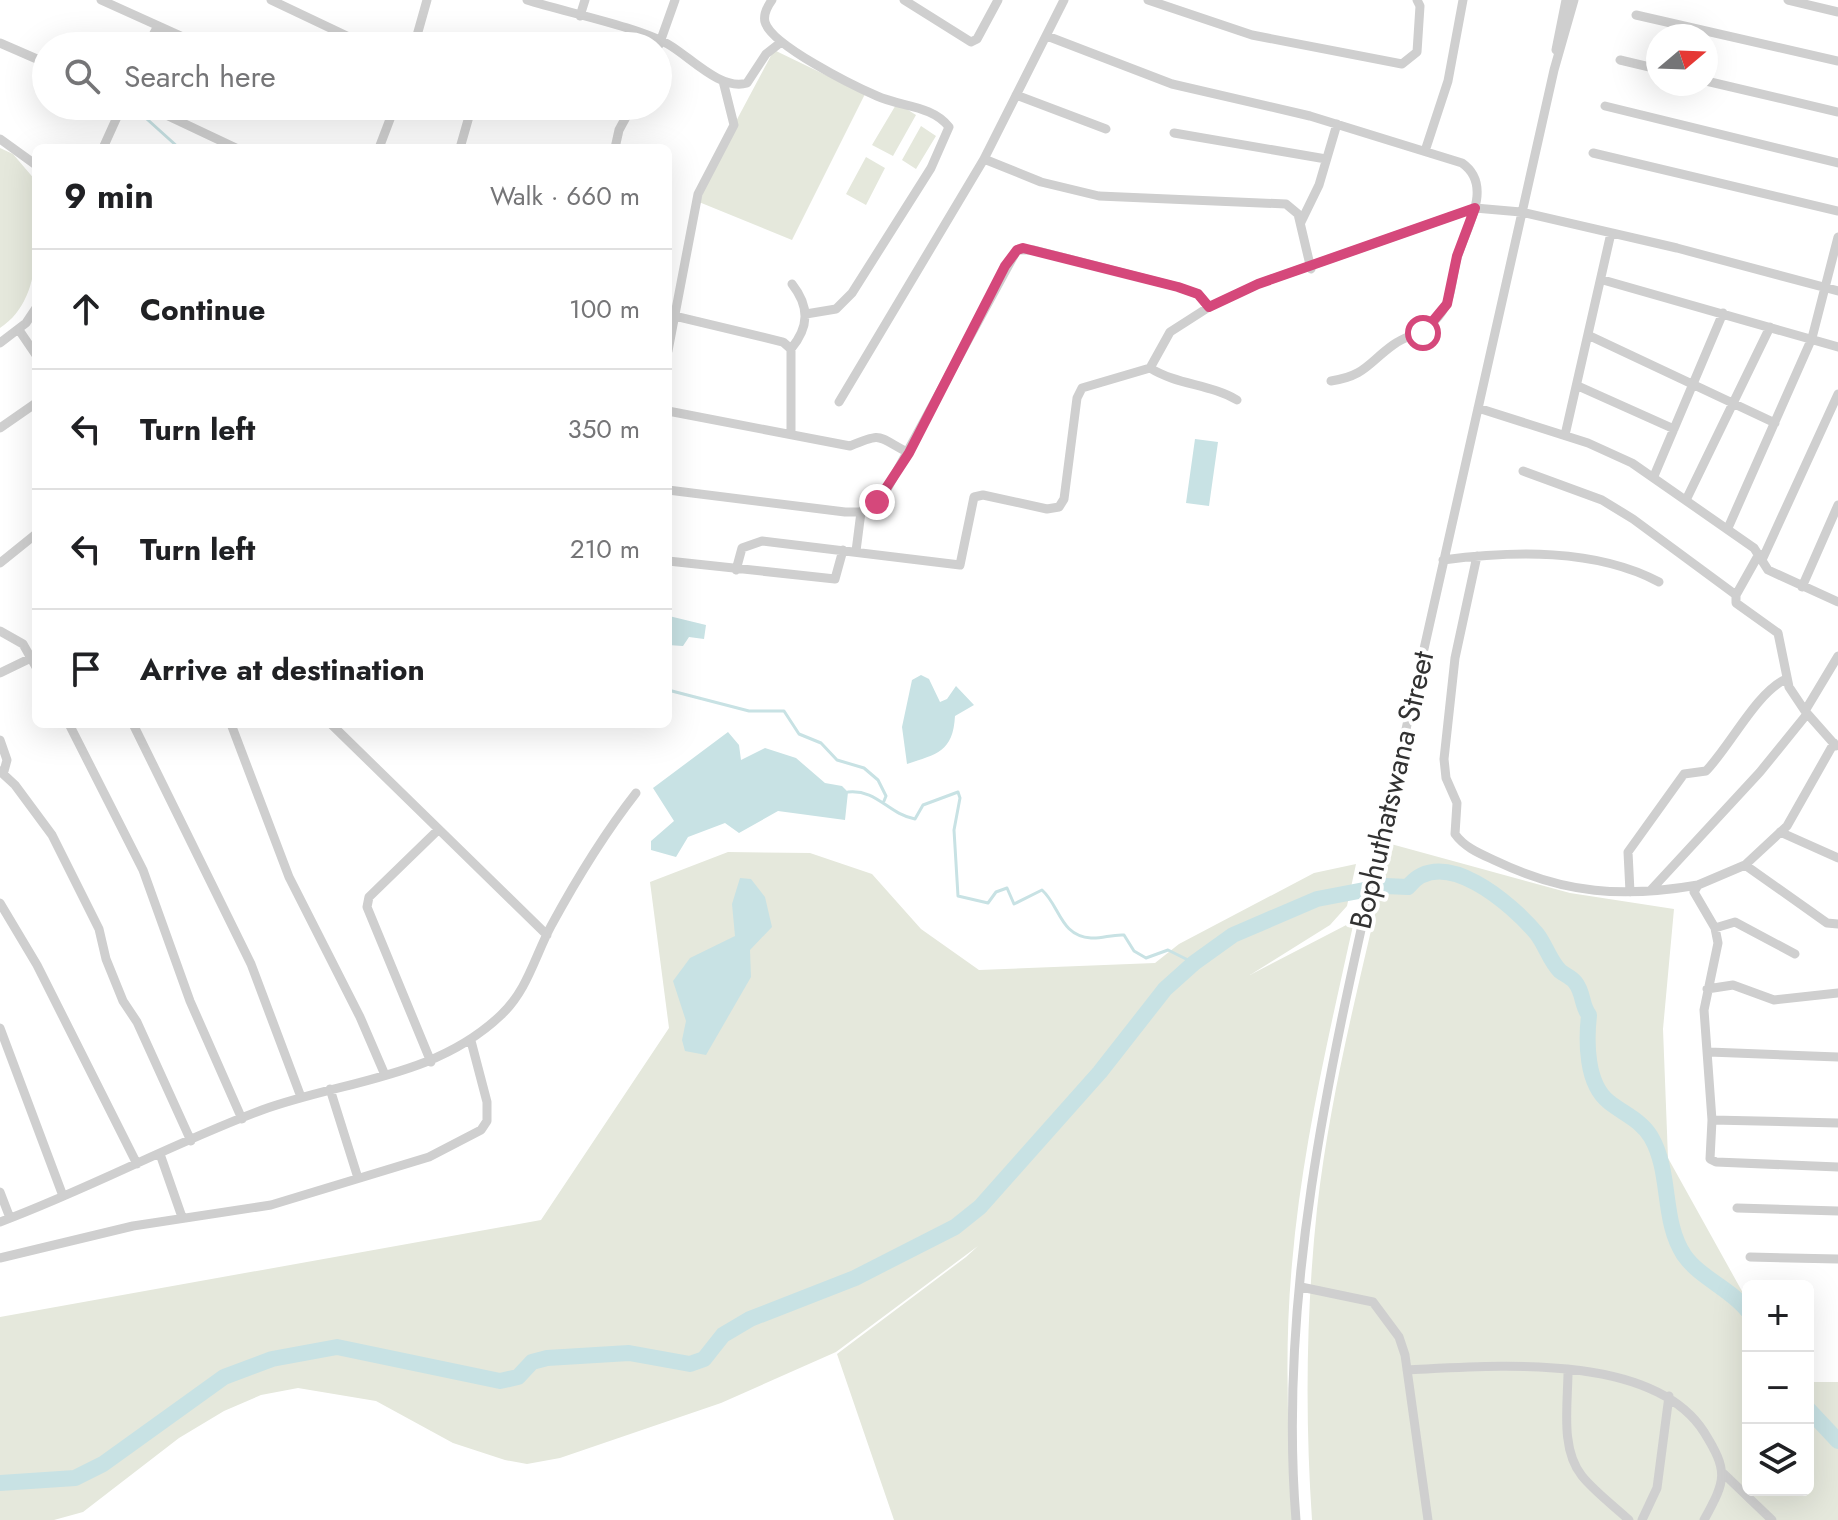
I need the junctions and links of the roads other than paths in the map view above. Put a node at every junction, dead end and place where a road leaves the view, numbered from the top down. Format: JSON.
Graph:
{"nodes":[{"id":1,"x":101,"y":0,"type":"edge"},
{"id":2,"x":427,"y":0,"type":"edge"},
{"id":3,"x":527,"y":0,"type":"edge"},
{"id":4,"x":585,"y":0,"type":"edge"},
{"id":5,"x":675,"y":0,"type":"edge"},
{"id":6,"x":772,"y":0,"type":"edge"},
{"id":7,"x":904,"y":0,"type":"edge"},
{"id":8,"x":998,"y":0,"type":"edge"},
{"id":9,"x":1064,"y":0,"type":"edge"},
{"id":10,"x":1148,"y":0,"type":"edge"},
{"id":11,"x":1417,"y":0,"type":"edge"},
{"id":12,"x":1463,"y":0,"type":"edge"},
{"id":13,"x":1566,"y":0,"type":"edge"},
{"id":14,"x":1574,"y":0,"type":"edge"},
{"id":15,"x":1788,"y":0,"type":"edge"},
{"id":16,"x":275,"y":1,"type":"edge"},
{"id":17,"x":1838,"y":12,"type":"edge"},
{"id":18,"x":1636,"y":15,"type":"dead end"},
{"id":19,"x":580,"y":16,"type":"junction"},
{"id":20,"x":158,"y":26,"type":"junction"},
{"id":21,"x":155,"y":32,"type":"edge"},
{"id":22,"x":172,"y":32,"type":"edge"},
{"id":23,"x":338,"y":32,"type":"edge"},
{"id":24,"x":418,"y":32,"type":"edge"},
{"id":25,"x":626,"y":32,"type":"edge"},
{"id":26,"x":664,"y":32,"type":"edge"},
{"id":27,"x":1047,"y":36,"type":"junction"},
{"id":28,"x":0,"y":43,"type":"edge"},
{"id":29,"x":780,"y":43,"type":"junction"},
{"id":30,"x":672,"y":51,"type":"edge"},
{"id":31,"x":32,"y":57,"type":"edge"},
{"id":32,"x":1620,"y":60,"type":"dead end"},
{"id":33,"x":1838,"y":61,"type":"edge"},
{"id":34,"x":1646,"y":66,"type":"edge"},
{"id":35,"x":1554,"y":70,"type":"junction"},
{"id":36,"x":723,"y":81,"type":"junction"},
{"id":37,"x":1718,"y":84,"type":"edge"},
{"id":38,"x":1016,"y":95,"type":"junction"},
{"id":39,"x":1605,"y":106,"type":"dead end"},
{"id":40,"x":1838,"y":112,"type":"edge"},
{"id":41,"x":116,"y":120,"type":"edge"},
{"id":42,"x":177,"y":120,"type":"edge"},
{"id":43,"x":390,"y":120,"type":"edge"},
{"id":44,"x":468,"y":120,"type":"edge"},
{"id":45,"x":624,"y":120,"type":"edge"},
{"id":46,"x":1337,"y":124,"type":"junction"},
{"id":47,"x":1106,"y":129,"type":"dead end"},
{"id":48,"x":1174,"y":133,"type":"dead end"},
{"id":49,"x":0,"y":139,"type":"edge"},
{"id":50,"x":105,"y":144,"type":"edge"},
{"id":51,"x":228,"y":144,"type":"edge"},
{"id":52,"x":381,"y":144,"type":"edge"},
{"id":53,"x":461,"y":144,"type":"edge"},
{"id":54,"x":616,"y":144,"type":"edge"},
{"id":55,"x":1425,"y":151,"type":"junction"},
{"id":56,"x":1593,"y":153,"type":"dead end"},
{"id":57,"x":984,"y":159,"type":"junction"},
{"id":58,"x":1326,"y":159,"type":"junction"},
{"id":59,"x":32,"y":162,"type":"edge"},
{"id":60,"x":1838,"y":163,"type":"edge"},
{"id":61,"x":1475,"y":208,"type":"junction"},
{"id":62,"x":1838,"y":211,"type":"edge"},
{"id":63,"x":1521,"y":212,"type":"junction"},
{"id":64,"x":1301,"y":222,"type":"junction"},
{"id":65,"x":1611,"y":233,"type":"junction"},
{"id":66,"x":1838,"y":237,"type":"edge"},
{"id":67,"x":1311,"y":269,"type":"junction"},
{"id":68,"x":1603,"y":280,"type":"junction"},
{"id":69,"x":792,"y":284,"type":"dead end"},
{"id":70,"x":1826,"y":288,"type":"junction"},
{"id":71,"x":1838,"y":291,"type":"edge"},
{"id":72,"x":1209,"y":307,"type":"junction"},
{"id":73,"x":32,"y":313,"type":"edge"},
{"id":74,"x":1723,"y":313,"type":"junction"},
{"id":75,"x":806,"y":314,"type":"junction"},
{"id":76,"x":675,"y":316,"type":"junction"},
{"id":77,"x":1770,"y":327,"type":"junction"},
{"id":78,"x":19,"y":330,"type":"junction"},
{"id":79,"x":672,"y":331,"type":"edge"},
{"id":80,"x":1590,"y":336,"type":"junction"},
{"id":81,"x":1812,"y":338,"type":"junction"},
{"id":82,"x":0,"y":343,"type":"edge"},
{"id":83,"x":1838,"y":347,"type":"edge"},
{"id":84,"x":32,"y":349,"type":"edge"},
{"id":85,"x":791,"y":349,"type":"junction"},
{"id":86,"x":1150,"y":368,"type":"junction"},
{"id":87,"x":1331,"y":381,"type":"dead end"},
{"id":88,"x":1693,"y":385,"type":"junction"},
{"id":89,"x":1578,"y":386,"type":"junction"},
{"id":90,"x":1838,"y":394,"type":"edge"},
{"id":91,"x":1237,"y":400,"type":"dead end"},
{"id":92,"x":839,"y":402,"type":"dead end"},
{"id":93,"x":1733,"y":404,"type":"junction"},
{"id":94,"x":32,"y":406,"type":"edge"},
{"id":95,"x":1478,"y":408,"type":"junction"},
{"id":96,"x":672,"y":412,"type":"edge"},
{"id":97,"x":1775,"y":423,"type":"junction"},
{"id":98,"x":0,"y":428,"type":"edge"},
{"id":99,"x":1674,"y":429,"type":"junction"},
{"id":100,"x":791,"y":434,"type":"junction"},
{"id":101,"x":1565,"y":435,"type":"junction"},
{"id":102,"x":909,"y":453,"type":"junction"},
{"id":103,"x":1523,"y":471,"type":"dead end"},
{"id":104,"x":1654,"y":476,"type":"junction"},
{"id":105,"x":672,"y":490,"type":"edge"},
{"id":106,"x":1687,"y":498,"type":"junction"},
{"id":107,"x":1838,"y":505,"type":"edge"},
{"id":108,"x":861,"y":512,"type":"junction"},
{"id":109,"x":1728,"y":528,"type":"junction"},
{"id":110,"x":32,"y":537,"type":"edge"},
{"id":111,"x":843,"y":550,"type":"junction"},
{"id":112,"x":856,"y":551,"type":"junction"},
{"id":113,"x":1477,"y":556,"type":"junction"},
{"id":114,"x":1760,"y":557,"type":"junction"},
{"id":115,"x":1443,"y":560,"type":"junction"},
{"id":116,"x":672,"y":562,"type":"edge"},
{"id":117,"x":0,"y":563,"type":"edge"},
{"id":118,"x":736,"y":570,"type":"junction"},
{"id":119,"x":1659,"y":582,"type":"dead end"},
{"id":120,"x":1802,"y":587,"type":"junction"},
{"id":121,"x":1736,"y":595,"type":"junction"},
{"id":122,"x":1838,"y":602,"type":"edge"},
{"id":123,"x":0,"y":631,"type":"edge"},
{"id":124,"x":1838,"y":656,"type":"edge"},
{"id":125,"x":32,"y":657,"type":"edge"},
{"id":126,"x":32,"y":661,"type":"edge"},
{"id":127,"x":0,"y":673,"type":"edge"},
{"id":128,"x":1786,"y":679,"type":"junction"},
{"id":129,"x":1806,"y":713,"type":"junction"},
{"id":130,"x":71,"y":728,"type":"edge"},
{"id":131,"x":135,"y":728,"type":"edge"},
{"id":132,"x":233,"y":728,"type":"edge"},
{"id":133,"x":335,"y":728,"type":"edge"},
{"id":134,"x":0,"y":740,"type":"edge"},
{"id":135,"x":1836,"y":746,"type":"edge"},
{"id":136,"x":2,"y":771,"type":"edge"},
{"id":137,"x":636,"y":793,"type":"dead end"},
{"id":138,"x":438,"y":830,"type":"junction"},
{"id":139,"x":1780,"y":832,"type":"junction"},
{"id":140,"x":1838,"y":858,"type":"edge"},
{"id":141,"x":1745,"y":865,"type":"junction"},
{"id":142,"x":1698,"y":885,"type":"junction"},
{"id":143,"x":1650,"y":891,"type":"junction"},
{"id":144,"x":1630,"y":892,"type":"junction"},
{"id":145,"x":0,"y":903,"type":"edge"},
{"id":146,"x":1838,"y":924,"type":"edge"},
{"id":147,"x":1715,"y":928,"type":"junction"},
{"id":148,"x":547,"y":935,"type":"junction"},
{"id":149,"x":1795,"y":954,"type":"dead end"},
{"id":150,"x":1707,"y":989,"type":"junction"},
{"id":151,"x":1838,"y":993,"type":"edge"},
{"id":152,"x":0,"y":1028,"type":"edge"},
{"id":153,"x":471,"y":1041,"type":"junction"},
{"id":154,"x":1709,"y":1052,"type":"junction"},
{"id":155,"x":1838,"y":1057,"type":"edge"},
{"id":156,"x":431,"y":1062,"type":"junction"},
{"id":157,"x":385,"y":1075,"type":"junction"},
{"id":158,"x":330,"y":1089,"type":"junction"},
{"id":159,"x":301,"y":1097,"type":"junction"},
{"id":160,"x":242,"y":1119,"type":"junction"},
{"id":161,"x":1712,"y":1120,"type":"junction"},
{"id":162,"x":1838,"y":1123,"type":"edge"},
{"id":163,"x":191,"y":1141,"type":"junction"},
{"id":164,"x":160,"y":1154,"type":"junction"},
{"id":165,"x":137,"y":1164,"type":"junction"},
{"id":166,"x":1838,"y":1167,"type":"edge"},
{"id":167,"x":358,"y":1178,"type":"junction"},
{"id":168,"x":0,"y":1192,"type":"edge"},
{"id":169,"x":63,"y":1196,"type":"junction"},
{"id":170,"x":1737,"y":1208,"type":"dead end"},
{"id":171,"x":1838,"y":1211,"type":"edge"},
{"id":172,"x":182,"y":1217,"type":"junction"},
{"id":173,"x":5,"y":1220,"type":"edge"},
{"id":174,"x":1750,"y":1257,"type":"dead end"},
{"id":175,"x":0,"y":1258,"type":"edge"},
{"id":176,"x":1838,"y":1259,"type":"edge"},
{"id":177,"x":1301,"y":1287,"type":"junction"},
{"id":178,"x":1407,"y":1370,"type":"junction"},
{"id":179,"x":1568,"y":1371,"type":"junction"},
{"id":180,"x":1669,"y":1396,"type":"junction"},
{"id":181,"x":1724,"y":1474,"type":"junction"},
{"id":182,"x":1296,"y":1520,"type":"edge"},
{"id":183,"x":1428,"y":1520,"type":"edge"},
{"id":184,"x":1629,"y":1520,"type":"edge"},
{"id":185,"x":1642,"y":1520,"type":"edge"},
{"id":186,"x":1704,"y":1520,"type":"edge"},
{"id":187,"x":1772,"y":1520,"type":"edge"}],
"edges":[{"from":1,"to":20,"type":"street"},
{"from":2,"to":24,"type":"street"},
{"from":3,"to":19,"type":"street"},
{"from":4,"to":19,"type":"street"},
{"from":5,"to":26,"type":"street"},
{"from":6,"to":29,"type":"street"},
{"from":7,"to":8,"type":"street"},
{"from":9,"to":27,"type":"street"},
{"from":10,"to":11,"type":"street"},
{"from":12,"to":55,"type":"street"},
{"from":13,"to":35,"type":"street","name":"Bophuthatswana Street"},
{"from":14,"to":35,"type":"street","name":"Bophuthatswana Street"},
{"from":15,"to":17,"type":"street"},
{"from":16,"to":23,"type":"street"},
{"from":18,"to":33,"type":"street"},
{"from":19,"to":25,"type":"street"},
{"from":20,"to":21,"type":"street"},
{"from":20,"to":22,"type":"street"},
{"from":27,"to":38,"type":"street"},
{"from":27,"to":46,"type":"street"},
{"from":28,"to":31,"type":"street"},
{"from":29,"to":36,"type":"street"},
{"from":29,"to":75,"type":"street"},
{"from":30,"to":36,"type":"street"},
{"from":32,"to":34,"type":"street"},
{"from":35,"to":63,"type":"street","name":"Bophuthatswana Street"},
{"from":36,"to":76,"type":"street"},
{"from":37,"to":40,"type":"street"},
{"from":38,"to":47,"type":"street"},
{"from":38,"to":57,"type":"street"},
{"from":39,"to":60,"type":"street"},
{"from":41,"to":50,"type":"street"},
{"from":42,"to":51,"type":"street"},
{"from":43,"to":52,"type":"street"},
{"from":44,"to":53,"type":"street"},
{"from":45,"to":54,"type":"street"},
{"from":46,"to":55,"type":"street"},
{"from":46,"to":58,"type":"street"},
{"from":48,"to":58,"type":"street"},
{"from":49,"to":59,"type":"street"},
{"from":55,"to":61,"type":"street"},
{"from":56,"to":62,"type":"street"},
{"from":57,"to":64,"type":"street"},
{"from":57,"to":92,"type":"street"},
{"from":58,"to":64,"type":"street"},
{"from":61,"to":63,"type":"street"},
{"from":61,"to":67,"type":"street"},
{"from":61,"to":87,"type":"street"},
{"from":63,"to":65,"type":"street"},
{"from":63,"to":95,"type":"street","name":"Bophuthatswana Street"},
{"from":64,"to":67,"type":"street"},
{"from":65,"to":68,"type":"street"},
{"from":65,"to":70,"type":"street"},
{"from":66,"to":70,"type":"street"},
{"from":67,"to":72,"type":"street"},
{"from":68,"to":74,"type":"street"},
{"from":68,"to":80,"type":"street"},
{"from":69,"to":75,"type":"street"},
{"from":70,"to":71,"type":"street"},
{"from":70,"to":81,"type":"street"},
{"from":72,"to":86,"type":"street"},
{"from":72,"to":102,"type":"street"},
{"from":73,"to":78,"type":"street"},
{"from":74,"to":77,"type":"street"},
{"from":74,"to":88,"type":"street"},
{"from":75,"to":85,"type":"street"},
{"from":76,"to":79,"type":"street"},
{"from":76,"to":85,"type":"street"},
{"from":77,"to":81,"type":"street"},
{"from":77,"to":93,"type":"street"},
{"from":78,"to":82,"type":"street"},
{"from":78,"to":84,"type":"street"},
{"from":80,"to":88,"type":"street"},
{"from":80,"to":89,"type":"street"},
{"from":81,"to":83,"type":"street"},
{"from":81,"to":97,"type":"street"},
{"from":85,"to":100,"type":"street"},
{"from":86,"to":91,"type":"street"},
{"from":86,"to":112,"type":"street"},
{"from":88,"to":93,"type":"street"},
{"from":88,"to":99,"type":"street"},
{"from":89,"to":99,"type":"street"},
{"from":89,"to":101,"type":"street"},
{"from":90,"to":114,"type":"street"},
{"from":93,"to":97,"type":"street"},
{"from":93,"to":106,"type":"street"},
{"from":94,"to":98,"type":"street"},
{"from":95,"to":101,"type":"street"},
{"from":95,"to":115,"type":"street","name":"Bophuthatswana Street"},
{"from":96,"to":100,"type":"street"},
{"from":97,"to":109,"type":"street"},
{"from":99,"to":104,"type":"street"},
{"from":100,"to":102,"type":"street"},
{"from":101,"to":104,"type":"street"},
{"from":102,"to":108,"type":"street"},
{"from":103,"to":121,"type":"street"},
{"from":104,"to":106,"type":"street"},
{"from":105,"to":108,"type":"street"},
{"from":106,"to":109,"type":"street"},
{"from":107,"to":120,"type":"street"},
{"from":108,"to":112,"type":"street"},
{"from":109,"to":114,"type":"street"},
{"from":110,"to":117,"type":"street"},
{"from":111,"to":112,"type":"street"},
{"from":111,"to":118,"type":"street"},
{"from":111,"to":118,"type":"street"},
{"from":113,"to":115,"type":"street"},
{"from":113,"to":119,"type":"street"},
{"from":113,"to":144,"type":"street"},
{"from":114,"to":120,"type":"street"},
{"from":114,"to":121,"type":"street"},
{"from":115,"to":177,"type":"street","name":"Bophuthatswana Street"},
{"from":116,"to":118,"type":"street"},
{"from":120,"to":122,"type":"street"},
{"from":121,"to":128,"type":"street"},
{"from":123,"to":125,"type":"street"},
{"from":124,"to":129,"type":"street"},
{"from":126,"to":127,"type":"street"},
{"from":128,"to":129,"type":"street"},
{"from":128,"to":144,"type":"street"},
{"from":129,"to":135,"type":"street"},
{"from":129,"to":143,"type":"street"},
{"from":130,"to":160,"type":"street"},
{"from":131,"to":159,"type":"street"},
{"from":132,"to":157,"type":"street"},
{"from":133,"to":138,"type":"street"},
{"from":134,"to":136,"type":"street"},
{"from":135,"to":139,"type":"street"},
{"from":136,"to":163,"type":"street"},
{"from":137,"to":148,"type":"street"},
{"from":138,"to":148,"type":"street"},
{"from":138,"to":156,"type":"street"},
{"from":139,"to":140,"type":"street"},
{"from":139,"to":141,"type":"street"},
{"from":141,"to":142,"type":"street"},
{"from":141,"to":146,"type":"street"},
{"from":142,"to":143,"type":"street"},
{"from":142,"to":147,"type":"street"},
{"from":143,"to":144,"type":"street"},
{"from":145,"to":165,"type":"street"},
{"from":147,"to":149,"type":"street"},
{"from":147,"to":150,"type":"street"},
{"from":148,"to":153,"type":"street"},
{"from":150,"to":151,"type":"street"},
{"from":150,"to":154,"type":"street"},
{"from":152,"to":169,"type":"street"},
{"from":153,"to":156,"type":"street"},
{"from":153,"to":167,"type":"street"},
{"from":154,"to":155,"type":"street"},
{"from":154,"to":161,"type":"street"},
{"from":156,"to":157,"type":"street"},
{"from":157,"to":158,"type":"street"},
{"from":158,"to":159,"type":"street"},
{"from":158,"to":167,"type":"street"},
{"from":159,"to":160,"type":"street"},
{"from":160,"to":163,"type":"street"},
{"from":161,"to":162,"type":"street"},
{"from":161,"to":166,"type":"street"},
{"from":163,"to":164,"type":"street"},
{"from":164,"to":165,"type":"street"},
{"from":164,"to":172,"type":"street"},
{"from":165,"to":169,"type":"street"},
{"from":167,"to":172,"type":"street"},
{"from":168,"to":173,"type":"street"},
{"from":169,"to":173,"type":"street"},
{"from":170,"to":171,"type":"street"},
{"from":172,"to":175,"type":"street"},
{"from":174,"to":176,"type":"street"},
{"from":177,"to":178,"type":"street"},
{"from":177,"to":182,"type":"street","name":"Bophuthatswana Street"},
{"from":178,"to":179,"type":"street"},
{"from":178,"to":183,"type":"street"},
{"from":179,"to":180,"type":"street"},
{"from":179,"to":184,"type":"street"},
{"from":180,"to":181,"type":"street"},
{"from":180,"to":185,"type":"street"},
{"from":181,"to":186,"type":"street"},
{"from":181,"to":187,"type":"street"}]}
